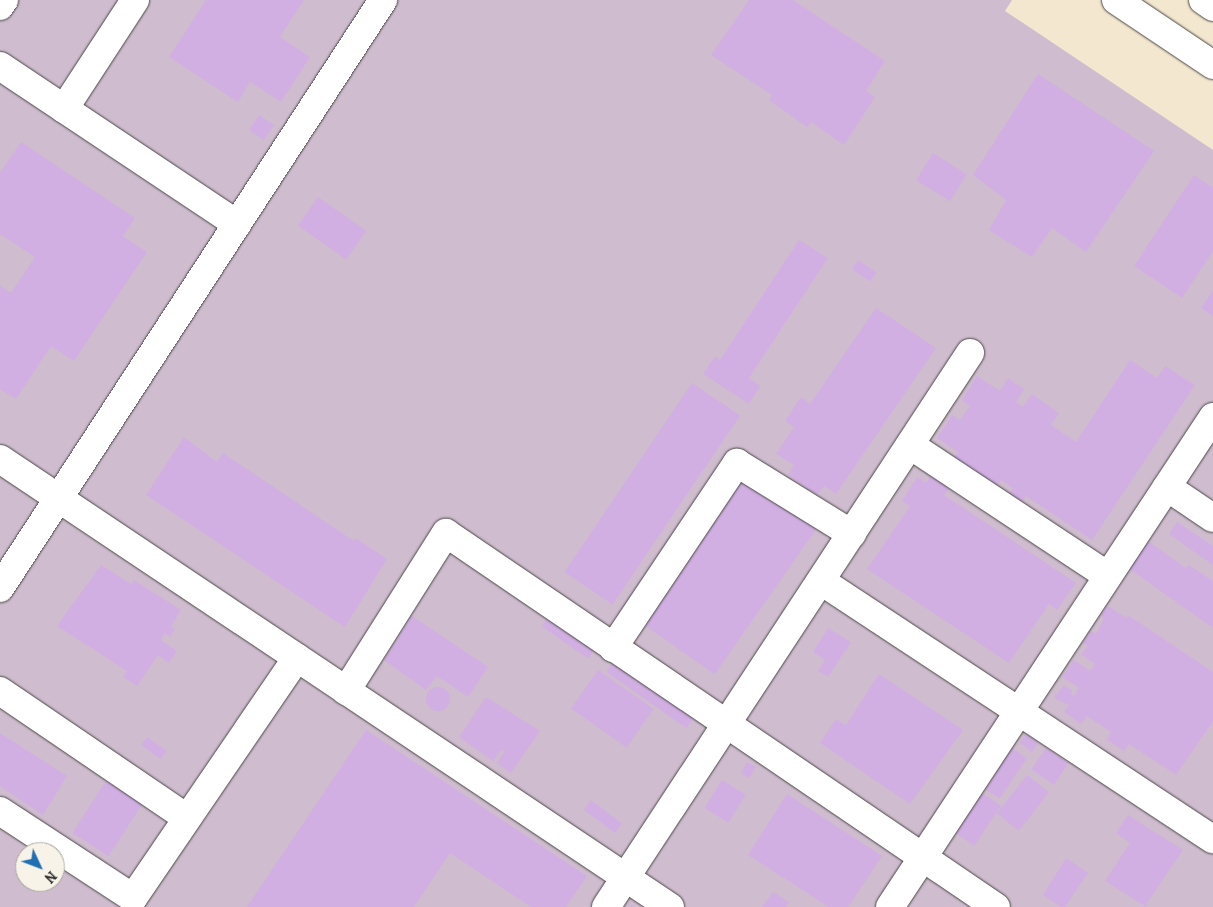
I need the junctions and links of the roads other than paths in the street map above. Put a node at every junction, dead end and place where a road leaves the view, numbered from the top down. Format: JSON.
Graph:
{"nodes":[{"id":1,"x":4,"y":0,"type":"edge"},
{"id":2,"x":135,"y":0,"type":"edge"},
{"id":3,"x":383,"y":0,"type":"edge"},
{"id":4,"x":1116,"y":0,"type":"edge"},
{"id":5,"x":1203,"y":0,"type":"edge"},
{"id":6,"x":0,"y":6,"type":"edge"},
{"id":7,"x":1213,"y":7,"type":"edge"},
{"id":8,"x":1213,"y":65,"type":"edge"},
{"id":9,"x":0,"y":66,"type":"edge"},
{"id":10,"x":64,"y":108,"type":"junction"},
{"id":11,"x":237,"y":224,"type":"junction"},
{"id":12,"x":970,"y":353,"type":"dead end"},
{"id":13,"x":1213,"y":417,"type":"edge"},
{"id":14,"x":910,"y":445,"type":"junction"},
{"id":15,"x":0,"y":458,"type":"edge"},
{"id":16,"x":1167,"y":486,"type":"junction"},
{"id":17,"x":58,"y":499,"type":"junction"},
{"id":18,"x":1213,"y":518,"type":"edge"},
{"id":19,"x":852,"y":534,"type":"junction"},
{"id":20,"x":1108,"y":576,"type":"junction"},
{"id":21,"x":821,"y":581,"type":"junction"},
{"id":22,"x":0,"y":588,"type":"edge"},
{"id":23,"x":613,"y":648,"type":"junction"},
{"id":24,"x":296,"y":658,"type":"junction"},
{"id":25,"x":0,"y":691,"type":"edge"},
{"id":26,"x":346,"y":691,"type":"junction"},
{"id":27,"x":1019,"y":711,"type":"junction"},
{"id":28,"x":726,"y":726,"type":"junction"},
{"id":29,"x":0,"y":811,"type":"edge"},
{"id":30,"x":187,"y":818,"type":"junction"},
{"id":31,"x":1213,"y":839,"type":"edge"},
{"id":32,"x":922,"y":858,"type":"junction"},
{"id":33,"x":626,"y":878,"type":"junction"},
{"id":34,"x":606,"y":907,"type":"edge"},
{"id":35,"x":670,"y":907,"type":"edge"},
{"id":36,"x":890,"y":907,"type":"edge"},
{"id":37,"x":996,"y":907,"type":"edge"}],
"edges":[{"from":1,"to":6,"type":"main road"},
{"from":2,"to":10,"type":"main road"},
{"from":3,"to":11,"type":"main road"},
{"from":4,"to":8,"type":"main road"},
{"from":5,"to":7,"type":"main road"},
{"from":9,"to":10,"type":"main road"},
{"from":10,"to":11,"type":"main road"},
{"from":11,"to":17,"type":"main road"},
{"from":12,"to":14,"type":"main road"},
{"from":13,"to":16,"type":"main road"},
{"from":14,"to":19,"type":"main road"},
{"from":14,"to":20,"type":"main road"},
{"from":15,"to":17,"type":"main road"},
{"from":16,"to":18,"type":"main road"},
{"from":16,"to":20,"type":"main road"},
{"from":17,"to":22,"type":"main road"},
{"from":17,"to":24,"type":"main road"},
{"from":19,"to":21,"type":"main road"},
{"from":19,"to":23,"type":"main road"},
{"from":20,"to":27,"type":"main road"},
{"from":21,"to":27,"type":"main road"},
{"from":21,"to":28,"type":"main road"},
{"from":23,"to":26,"type":"main road"},
{"from":23,"to":28,"type":"main road"},
{"from":24,"to":26,"type":"main road"},
{"from":24,"to":30,"type":"main road"},
{"from":25,"to":30,"type":"main road"},
{"from":26,"to":33,"type":"main road"},
{"from":27,"to":31,"type":"main road"},
{"from":27,"to":32,"type":"main road"},
{"from":28,"to":32,"type":"main road"},
{"from":28,"to":33,"type":"main road"},
{"from":29,"to":30,"type":"main road"},
{"from":32,"to":36,"type":"main road"},
{"from":32,"to":37,"type":"main road"},
{"from":33,"to":34,"type":"main road"},
{"from":33,"to":35,"type":"main road"}]}
